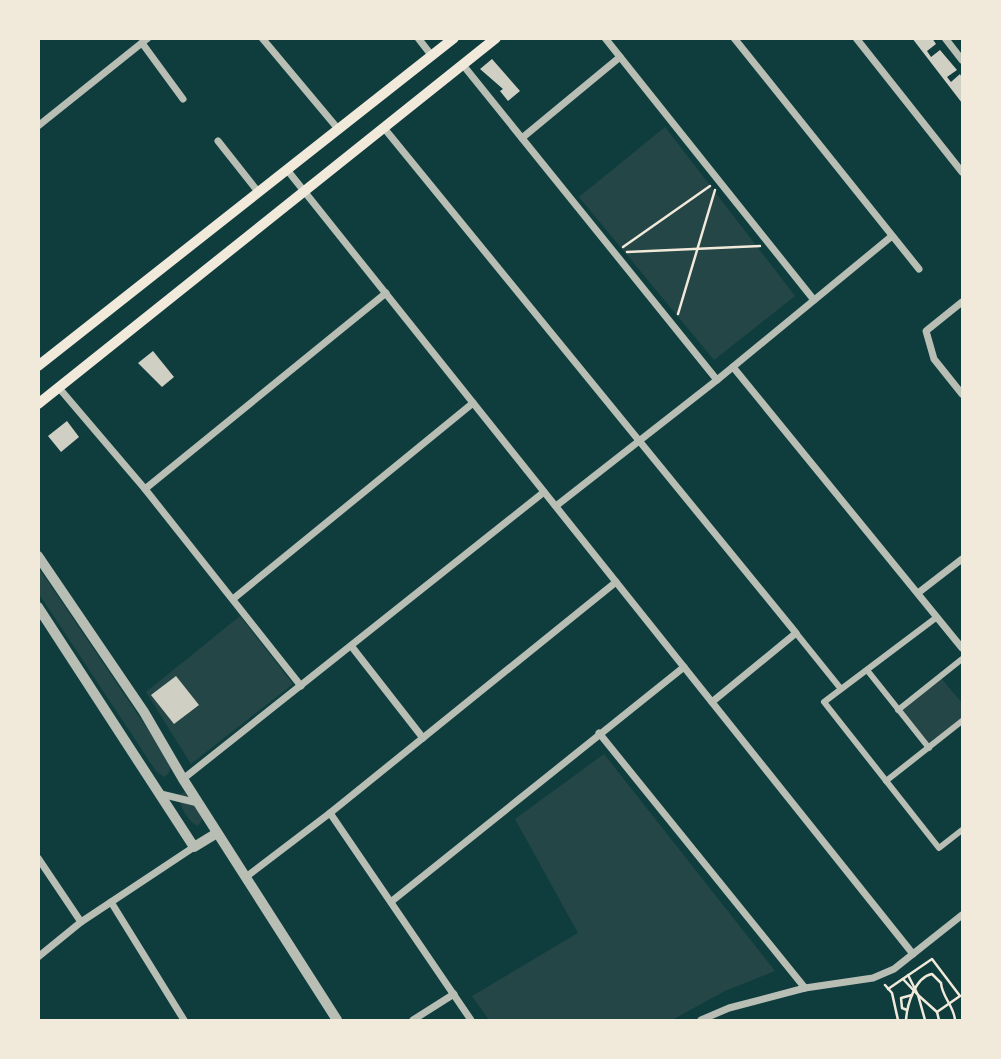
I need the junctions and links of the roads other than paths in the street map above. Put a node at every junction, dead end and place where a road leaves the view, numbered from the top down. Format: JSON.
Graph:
{"nodes":[{"id":1,"x":262,"y":38,"type":"edge"},
{"id":2,"x":418,"y":38,"type":"edge"},
{"id":3,"x":454,"y":38,"type":"edge"},
{"id":4,"x":496,"y":38,"type":"edge"},
{"id":5,"x":606,"y":38,"type":"edge"},
{"id":6,"x":734,"y":38,"type":"edge"},
{"id":7,"x":856,"y":38,"type":"edge"},
{"id":8,"x":946,"y":38,"type":"edge"},
{"id":9,"x":145,"y":41,"type":"edge"},
{"id":10,"x":432,"y":56,"type":"junction"},
{"id":11,"x":620,"y":57,"type":"junction"},
{"id":12,"x":962,"y":60,"type":"edge"},
{"id":13,"x":463,"y":65,"type":"junction"},
{"id":14,"x":183,"y":99,"type":"dead end"},
{"id":15,"x":38,"y":125,"type":"edge"},
{"id":16,"x":384,"y":128,"type":"junction"},
{"id":17,"x":338,"y":130,"type":"junction"},
{"id":18,"x":522,"y":138,"type":"junction"},
{"id":19,"x":218,"y":141,"type":"dead end"},
{"id":20,"x":288,"y":170,"type":"junction"},
{"id":21,"x":962,"y":172,"type":"edge"},
{"id":22,"x":305,"y":192,"type":"junction"},
{"id":23,"x":259,"y":193,"type":"junction"},
{"id":24,"x":892,"y":236,"type":"junction"},
{"id":25,"x":919,"y":269,"type":"dead end"},
{"id":26,"x":386,"y":293,"type":"junction"},
{"id":27,"x":814,"y":300,"type":"junction"},
{"id":28,"x":961,"y":307,"type":"edge"},
{"id":29,"x":38,"y":366,"type":"edge"},
{"id":30,"x":733,"y":367,"type":"junction"},
{"id":31,"x":718,"y":380,"type":"junction"},
{"id":32,"x":59,"y":388,"type":"junction"},
{"id":33,"x":962,"y":394,"type":"edge"},
{"id":34,"x":473,"y":403,"type":"junction"},
{"id":35,"x":38,"y":404,"type":"edge"},
{"id":36,"x":640,"y":440,"type":"junction"},
{"id":37,"x":145,"y":489,"type":"junction"},
{"id":38,"x":544,"y":492,"type":"junction"},
{"id":39,"x":555,"y":506,"type":"junction"},
{"id":40,"x":38,"y":556,"type":"edge"},
{"id":41,"x":962,"y":559,"type":"edge"},
{"id":42,"x":616,"y":582,"type":"junction"},
{"id":43,"x":918,"y":593,"type":"junction"},
{"id":44,"x":233,"y":599,"type":"junction"},
{"id":45,"x":38,"y":607,"type":"edge"},
{"id":46,"x":937,"y":617,"type":"junction"},
{"id":47,"x":796,"y":633,"type":"junction"},
{"id":48,"x":352,"y":647,"type":"junction"},
{"id":49,"x":962,"y":649,"type":"edge"},
{"id":50,"x":962,"y":659,"type":"edge"},
{"id":51,"x":684,"y":667,"type":"junction"},
{"id":52,"x":867,"y":670,"type":"junction"},
{"id":53,"x":301,"y":686,"type":"junction"},
{"id":54,"x":841,"y":689,"type":"junction"},
{"id":55,"x":712,"y":702,"type":"junction"},
{"id":56,"x":898,"y":710,"type":"junction"},
{"id":57,"x":961,"y":725,"type":"edge"},
{"id":58,"x":599,"y":733,"type":"junction"},
{"id":59,"x":423,"y":738,"type":"junction"},
{"id":60,"x":929,"y":748,"type":"junction"},
{"id":61,"x":183,"y":779,"type":"junction"},
{"id":62,"x":886,"y":781,"type":"junction"},
{"id":63,"x":161,"y":794,"type":"junction"},
{"id":64,"x":198,"y":803,"type":"junction"},
{"id":65,"x":330,"y":813,"type":"junction"},
{"id":66,"x":962,"y":831,"type":"edge"},
{"id":67,"x":218,"y":833,"type":"junction"},
{"id":68,"x":194,"y":847,"type":"junction"},
{"id":69,"x":38,"y":858,"type":"edge"},
{"id":70,"x":246,"y":877,"type":"junction"},
{"id":71,"x":392,"y":901,"type":"junction"},
{"id":72,"x":111,"y":902,"type":"junction"},
{"id":73,"x":962,"y":915,"type":"edge"},
{"id":74,"x":81,"y":922,"type":"junction"},
{"id":75,"x":914,"y":954,"type":"junction"},
{"id":76,"x":38,"y":957,"type":"edge"},
{"id":77,"x":805,"y":988,"type":"junction"},
{"id":78,"x":454,"y":994,"type":"junction"},
{"id":79,"x":184,"y":1020,"type":"edge"},
{"id":80,"x":337,"y":1020,"type":"edge"},
{"id":81,"x":413,"y":1020,"type":"edge"},
{"id":82,"x":471,"y":1020,"type":"edge"},
{"id":83,"x":701,"y":1020,"type":"edge"}],
"edges":[{"from":1,"to":17,"type":"street"},
{"from":2,"to":10,"type":"street"},
{"from":3,"to":10,"type":"main road"},
{"from":4,"to":13,"type":"main road"},
{"from":5,"to":11,"type":"street"},
{"from":6,"to":24,"type":"street"},
{"from":7,"to":21,"type":"street"},
{"from":8,"to":12,"type":"street"},
{"from":9,"to":14,"type":"street"},
{"from":9,"to":15,"type":"street"},
{"from":10,"to":17,"type":"main road"},
{"from":11,"to":18,"type":"street"},
{"from":11,"to":27,"type":"street"},
{"from":13,"to":16,"type":"main road"},
{"from":13,"to":18,"type":"street"},
{"from":16,"to":22,"type":"main road"},
{"from":16,"to":36,"type":"street"},
{"from":17,"to":20,"type":"main road"},
{"from":18,"to":31,"type":"street"},
{"from":19,"to":23,"type":"street"},
{"from":20,"to":22,"type":"street"},
{"from":20,"to":23,"type":"main road"},
{"from":22,"to":26,"type":"street"},
{"from":22,"to":32,"type":"main road"},
{"from":23,"to":29,"type":"main road"},
{"from":24,"to":25,"type":"street"},
{"from":24,"to":27,"type":"street"},
{"from":26,"to":34,"type":"street"},
{"from":26,"to":37,"type":"street"},
{"from":27,"to":30,"type":"street"},
{"from":28,"to":33,"type":"street"},
{"from":30,"to":31,"type":"street"},
{"from":30,"to":43,"type":"street"},
{"from":31,"to":36,"type":"street"},
{"from":32,"to":35,"type":"main road"},
{"from":32,"to":37,"type":"street"},
{"from":34,"to":38,"type":"street"},
{"from":34,"to":44,"type":"street"},
{"from":36,"to":39,"type":"street"},
{"from":36,"to":47,"type":"street"},
{"from":37,"to":44,"type":"street"},
{"from":38,"to":39,"type":"street"},
{"from":38,"to":48,"type":"street"},
{"from":39,"to":42,"type":"street"},
{"from":40,"to":61,"type":"street"},
{"from":41,"to":43,"type":"street"},
{"from":42,"to":51,"type":"street"},
{"from":42,"to":59,"type":"street"},
{"from":43,"to":46,"type":"street"},
{"from":44,"to":53,"type":"street"},
{"from":45,"to":63,"type":"street"},
{"from":46,"to":49,"type":"street"},
{"from":46,"to":52,"type":"street"},
{"from":47,"to":54,"type":"street"},
{"from":47,"to":55,"type":"street"},
{"from":48,"to":53,"type":"street"},
{"from":48,"to":59,"type":"street"},
{"from":50,"to":56,"type":"street"},
{"from":51,"to":55,"type":"street"},
{"from":51,"to":58,"type":"street"},
{"from":52,"to":54,"type":"street"},
{"from":52,"to":56,"type":"street"},
{"from":53,"to":61,"type":"street"},
{"from":54,"to":62,"type":"street"},
{"from":55,"to":75,"type":"street"},
{"from":56,"to":60,"type":"street"},
{"from":57,"to":60,"type":"street"},
{"from":58,"to":71,"type":"street"},
{"from":58,"to":77,"type":"street"},
{"from":59,"to":65,"type":"street"},
{"from":60,"to":62,"type":"street"},
{"from":61,"to":64,"type":"street"},
{"from":62,"to":66,"type":"street"},
{"from":63,"to":64,"type":"street"},
{"from":63,"to":68,"type":"street"},
{"from":64,"to":67,"type":"street"},
{"from":65,"to":70,"type":"street"},
{"from":65,"to":71,"type":"street"},
{"from":67,"to":68,"type":"street"},
{"from":67,"to":70,"type":"street"},
{"from":68,"to":72,"type":"street"},
{"from":69,"to":74,"type":"street"},
{"from":70,"to":80,"type":"street"},
{"from":71,"to":78,"type":"street"},
{"from":72,"to":74,"type":"street"},
{"from":72,"to":79,"type":"street"},
{"from":73,"to":75,"type":"street"},
{"from":74,"to":76,"type":"street"},
{"from":75,"to":77,"type":"street"},
{"from":77,"to":83,"type":"street"},
{"from":78,"to":81,"type":"street"},
{"from":78,"to":82,"type":"street"}]}
